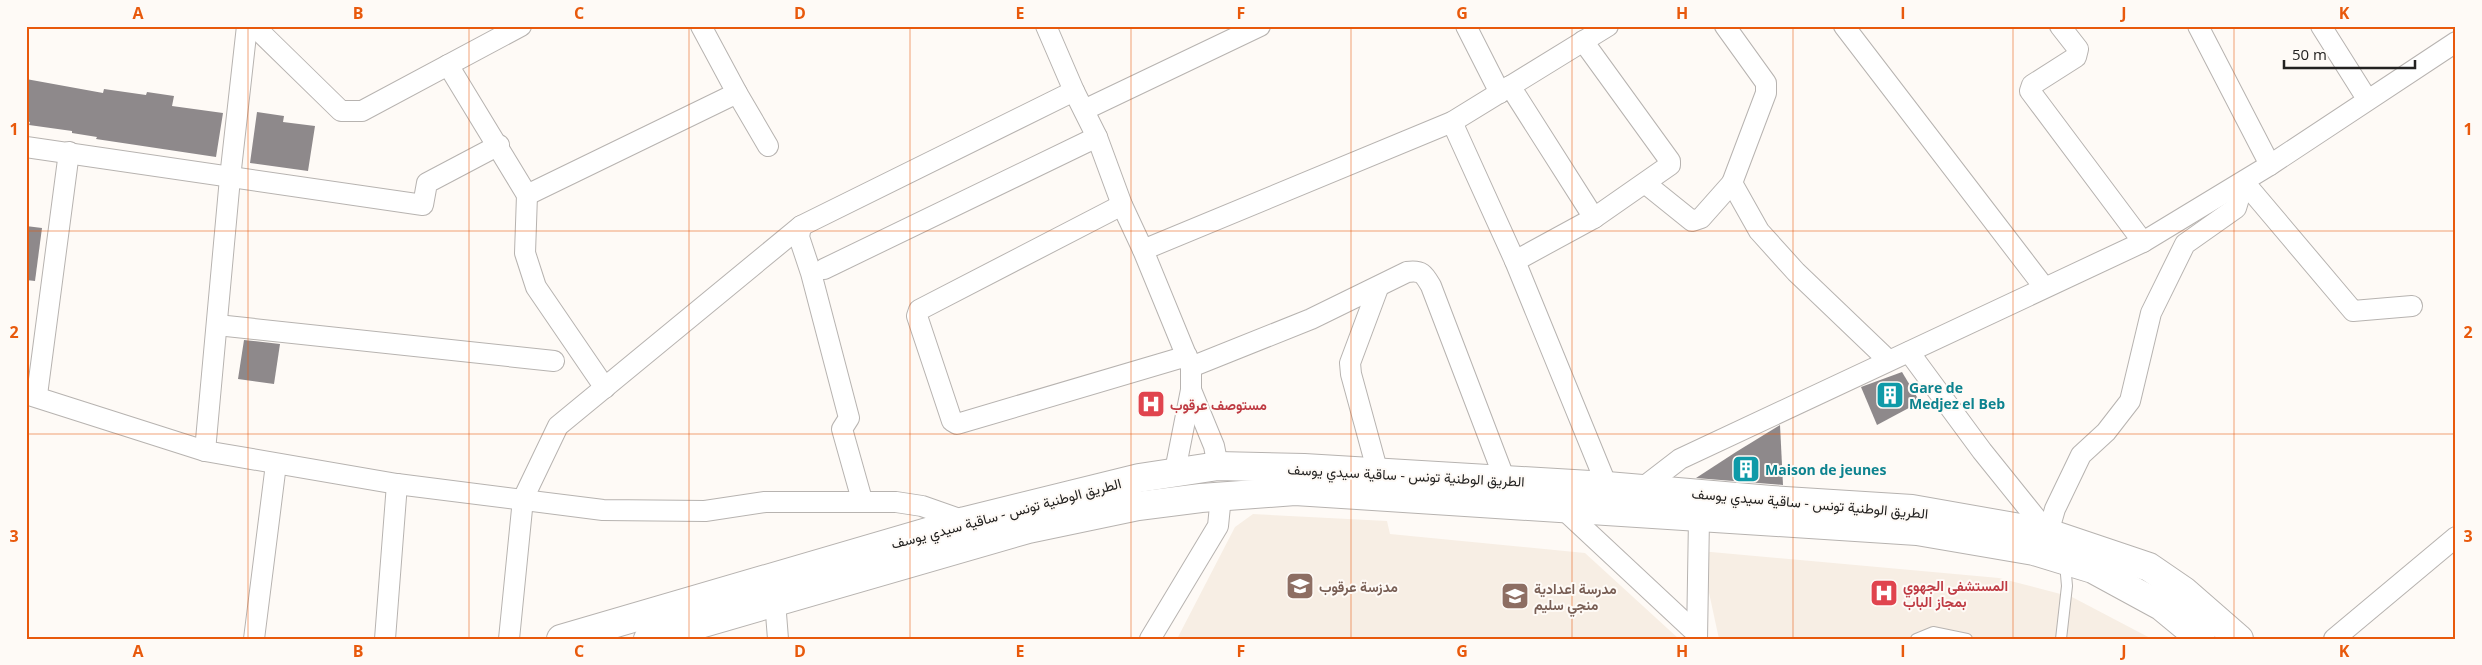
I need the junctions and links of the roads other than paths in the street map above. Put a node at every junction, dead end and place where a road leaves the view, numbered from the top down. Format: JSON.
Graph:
{"nodes":[{"id":1,"x":247,"y":26,"type":"edge"},
{"id":2,"x":254,"y":26,"type":"edge"},
{"id":3,"x":521,"y":26,"type":"edge"},
{"id":4,"x":701,"y":26,"type":"edge"},
{"id":5,"x":1046,"y":26,"type":"edge"},
{"id":6,"x":1260,"y":26,"type":"edge"},
{"id":7,"x":1466,"y":26,"type":"edge"},
{"id":8,"x":1608,"y":26,"type":"edge"},
{"id":9,"x":1725,"y":26,"type":"edge"},
{"id":10,"x":1844,"y":26,"type":"edge"},
{"id":11,"x":2060,"y":26,"type":"edge"},
{"id":12,"x":2198,"y":26,"type":"edge"},
{"id":13,"x":2321,"y":26,"type":"edge"},
{"id":14,"x":1582,"y":41,"type":"junction"},
{"id":15,"x":2456,"y":42,"type":"edge"},
{"id":16,"x":448,"y":65,"type":"junction"},
{"id":17,"x":1074,"y":90,"type":"junction"},
{"id":18,"x":1505,"y":90,"type":"junction"},
{"id":19,"x":737,"y":93,"type":"junction"},
{"id":20,"x":2367,"y":99,"type":"junction"},
{"id":21,"x":1084,"y":110,"type":"junction"},
{"id":22,"x":1452,"y":122,"type":"junction"},
{"id":23,"x":1097,"y":137,"type":"junction"},
{"id":24,"x":499,"y":145,"type":"junction"},
{"id":25,"x":768,"y":146,"type":"dead end"},
{"id":26,"x":26,"y":147,"type":"edge"},
{"id":27,"x":69,"y":152,"type":"junction"},
{"id":28,"x":2270,"y":165,"type":"junction"},
{"id":29,"x":230,"y":178,"type":"junction"},
{"id":30,"x":2244,"y":182,"type":"junction"},
{"id":31,"x":1732,"y":183,"type":"junction"},
{"id":32,"x":1646,"y":184,"type":"junction"},
{"id":33,"x":527,"y":195,"type":"junction"},
{"id":34,"x":1122,"y":205,"type":"junction"},
{"id":35,"x":1594,"y":218,"type":"junction"},
{"id":36,"x":801,"y":226,"type":"junction"},
{"id":37,"x":2143,"y":242,"type":"junction"},
{"id":38,"x":1143,"y":250,"type":"junction"},
{"id":39,"x":1515,"y":261,"type":"junction"},
{"id":40,"x":824,"y":269,"type":"dead end"},
{"id":41,"x":2044,"y":287,"type":"junction"},
{"id":42,"x":1378,"y":288,"type":"junction"},
{"id":43,"x":2412,"y":306,"type":"dead end"},
{"id":44,"x":218,"y":325,"type":"junction"},
{"id":45,"x":1909,"y":352,"type":"junction"},
{"id":46,"x":1888,"y":360,"type":"junction"},
{"id":47,"x":554,"y":361,"type":"dead end"},
{"id":48,"x":1189,"y":362,"type":"junction"},
{"id":49,"x":605,"y":388,"type":"junction"},
{"id":50,"x":1191,"y":390,"type":"junction"},
{"id":51,"x":31,"y":395,"type":"edge"},
{"id":52,"x":205,"y":451,"type":"junction"},
{"id":53,"x":276,"y":464,"type":"junction"},
{"id":54,"x":1218,"y":466,"type":"junction"},
{"id":55,"x":1175,"y":471,"type":"junction"},
{"id":56,"x":1374,"y":474,"type":"junction"},
{"id":57,"x":1505,"y":480,"type":"junction"},
{"id":58,"x":397,"y":484,"type":"junction"},
{"id":59,"x":1607,"y":486,"type":"junction"},
{"id":60,"x":1413,"y":487,"type":"junction"},
{"id":61,"x":1641,"y":489,"type":"junction"},
{"id":62,"x":1221,"y":496,"type":"junction"},
{"id":63,"x":523,"y":499,"type":"junction"},
{"id":64,"x":862,"y":500,"type":"junction"},
{"id":65,"x":1562,"y":508,"type":"junction"},
{"id":66,"x":1699,"y":518,"type":"junction"},
{"id":67,"x":965,"y":521,"type":"junction"},
{"id":68,"x":2048,"y":533,"type":"junction"},
{"id":69,"x":2456,"y":537,"type":"edge"},
{"id":70,"x":2065,"y":560,"type":"junction"},
{"id":71,"x":774,"y":601,"type":"junction"},
{"id":72,"x":1696,"y":636,"type":"edge"},
{"id":73,"x":254,"y":639,"type":"edge"},
{"id":74,"x":385,"y":639,"type":"edge"},
{"id":75,"x":509,"y":639,"type":"edge"},
{"id":76,"x":562,"y":639,"type":"edge"},
{"id":77,"x":648,"y":639,"type":"edge"},
{"id":78,"x":778,"y":639,"type":"edge"},
{"id":79,"x":1150,"y":639,"type":"edge"},
{"id":80,"x":1916,"y":639,"type":"edge"},
{"id":81,"x":1967,"y":639,"type":"edge"},
{"id":82,"x":2061,"y":639,"type":"edge"},
{"id":83,"x":2201,"y":639,"type":"edge"},
{"id":84,"x":2239,"y":639,"type":"edge"},
{"id":85,"x":2334,"y":639,"type":"edge"}],
"edges":[{"from":1,"to":29,"type":"street"},
{"from":2,"to":16,"type":"street"},
{"from":3,"to":16,"type":"street"},
{"from":4,"to":19,"type":"street"},
{"from":5,"to":17,"type":"street"},
{"from":6,"to":21,"type":"street"},
{"from":7,"to":18,"type":"street"},
{"from":8,"to":14,"type":"street"},
{"from":9,"to":31,"type":"street"},
{"from":10,"to":41,"type":"street"},
{"from":11,"to":37,"type":"street"},
{"from":12,"to":28,"type":"street"},
{"from":13,"to":20,"type":"street"},
{"from":14,"to":18,"type":"street"},
{"from":14,"to":32,"type":"street"},
{"from":15,"to":20,"type":"street"},
{"from":16,"to":24,"type":"street"},
{"from":17,"to":21,"type":"street"},
{"from":17,"to":36,"type":"street"},
{"from":18,"to":22,"type":"street"},
{"from":18,"to":35,"type":"street"},
{"from":19,"to":25,"type":"street"},
{"from":19,"to":33,"type":"street"},
{"from":20,"to":28,"type":"street"},
{"from":21,"to":23,"type":"street"},
{"from":22,"to":38,"type":"street"},
{"from":22,"to":39,"type":"street"},
{"from":23,"to":34,"type":"street"},
{"from":23,"to":40,"type":"street"},
{"from":24,"to":29,"type":"street"},
{"from":24,"to":33,"type":"street"},
{"from":26,"to":27,"type":"street"},
{"from":27,"to":29,"type":"street"},
{"from":27,"to":51,"type":"street"},
{"from":28,"to":30,"type":"street"},
{"from":29,"to":44,"type":"street"},
{"from":30,"to":37,"type":"street"},
{"from":30,"to":43,"type":"street"},
{"from":30,"to":68,"type":"street"},
{"from":31,"to":32,"type":"street"},
{"from":31,"to":46,"type":"street"},
{"from":32,"to":35,"type":"street"},
{"from":33,"to":49,"type":"street"},
{"from":34,"to":38,"type":"street"},
{"from":34,"to":48,"type":"street"},
{"from":35,"to":39,"type":"street"},
{"from":36,"to":49,"type":"street"},
{"from":36,"to":64,"type":"street"},
{"from":37,"to":41,"type":"street"},
{"from":38,"to":48,"type":"street"},
{"from":39,"to":59,"type":"street"},
{"from":41,"to":45,"type":"street"},
{"from":42,"to":48,"type":"street"},
{"from":42,"to":56,"type":"street"},
{"from":42,"to":57,"type":"street"},
{"from":44,"to":47,"type":"street"},
{"from":44,"to":52,"type":"street"},
{"from":45,"to":46,"type":"street"},
{"from":45,"to":68,"type":"street"},
{"from":46,"to":61,"type":"street"},
{"from":48,"to":50,"type":"street"},
{"from":49,"to":63,"type":"street"},
{"from":50,"to":54,"type":"street"},
{"from":50,"to":55,"type":"street"},
{"from":51,"to":52,"type":"street"},
{"from":52,"to":53,"type":"street"},
{"from":53,"to":58,"type":"street"},
{"from":53,"to":73,"type":"street"},
{"from":54,"to":55,"type":"main road","name":"الطريق الوطنية تونس - ساقية سيدي يوسف"},
{"from":54,"to":56,"type":"main road","name":"الطريق الوطنية تونس - ساقية سيدي يوسف"},
{"from":55,"to":67,"type":"main road","name":"الطريق الوطنية تونس - ساقية سيدي يوسف"},
{"from":56,"to":60,"type":"main road","name":"الطريق الوطنية تونس - ساقية سيدي يوسف"},
{"from":57,"to":59,"type":"main road","name":"الطريق الوطنية تونس - ساقية سيدي يوسف"},
{"from":57,"to":60,"type":"main road","name":"الطريق الوطنية تونس - ساقية سيدي يوسف"},
{"from":58,"to":63,"type":"street"},
{"from":58,"to":74,"type":"street"},
{"from":59,"to":61,"type":"main road","name":"الطريق الوطنية تونس - ساقية سيدي يوسف"},
{"from":60,"to":62,"type":"main road","name":"الطريق الوطنية تونس - ساقية سيدي يوسف"},
{"from":60,"to":65,"type":"main road","name":"الطريق الوطنية تونس - ساقية سيدي يوسف"},
{"from":61,"to":68,"type":"main road","name":"الطريق الوطنية تونس - ساقية سيدي يوسف"},
{"from":62,"to":71,"type":"main road","name":"الطريق الوطنية تونس - ساقية سيدي يوسف"},
{"from":62,"to":79,"type":"street"},
{"from":63,"to":64,"type":"street"},
{"from":63,"to":75,"type":"street"},
{"from":64,"to":67,"type":"street"},
{"from":65,"to":66,"type":"main road","name":"الطريق الوطنية تونس - ساقية سيدي يوسف"},
{"from":65,"to":72,"type":"street"},
{"from":66,"to":70,"type":"main road","name":"الطريق الوطنية تونس - ساقية سيدي يوسف"},
{"from":66,"to":72,"type":"street"},
{"from":67,"to":76,"type":"main road","name":"الطريق الوطنية تونس - ساقية سيدي يوسف"},
{"from":68,"to":84,"type":"main road","name":"الطريق الوطنية تونس - ساقية سيدي يوسف"},
{"from":69,"to":85,"type":"street"},
{"from":70,"to":82,"type":"lane"},
{"from":70,"to":83,"type":"main road","name":"الطريق الوطنية تونس - ساقية سيدي يوسف"},
{"from":71,"to":77,"type":"main road","name":"الطريق الوطنية تونس - ساقية سيدي يوسف"},
{"from":71,"to":78,"type":"street"},
{"from":80,"to":81,"type":"lane"}]}
